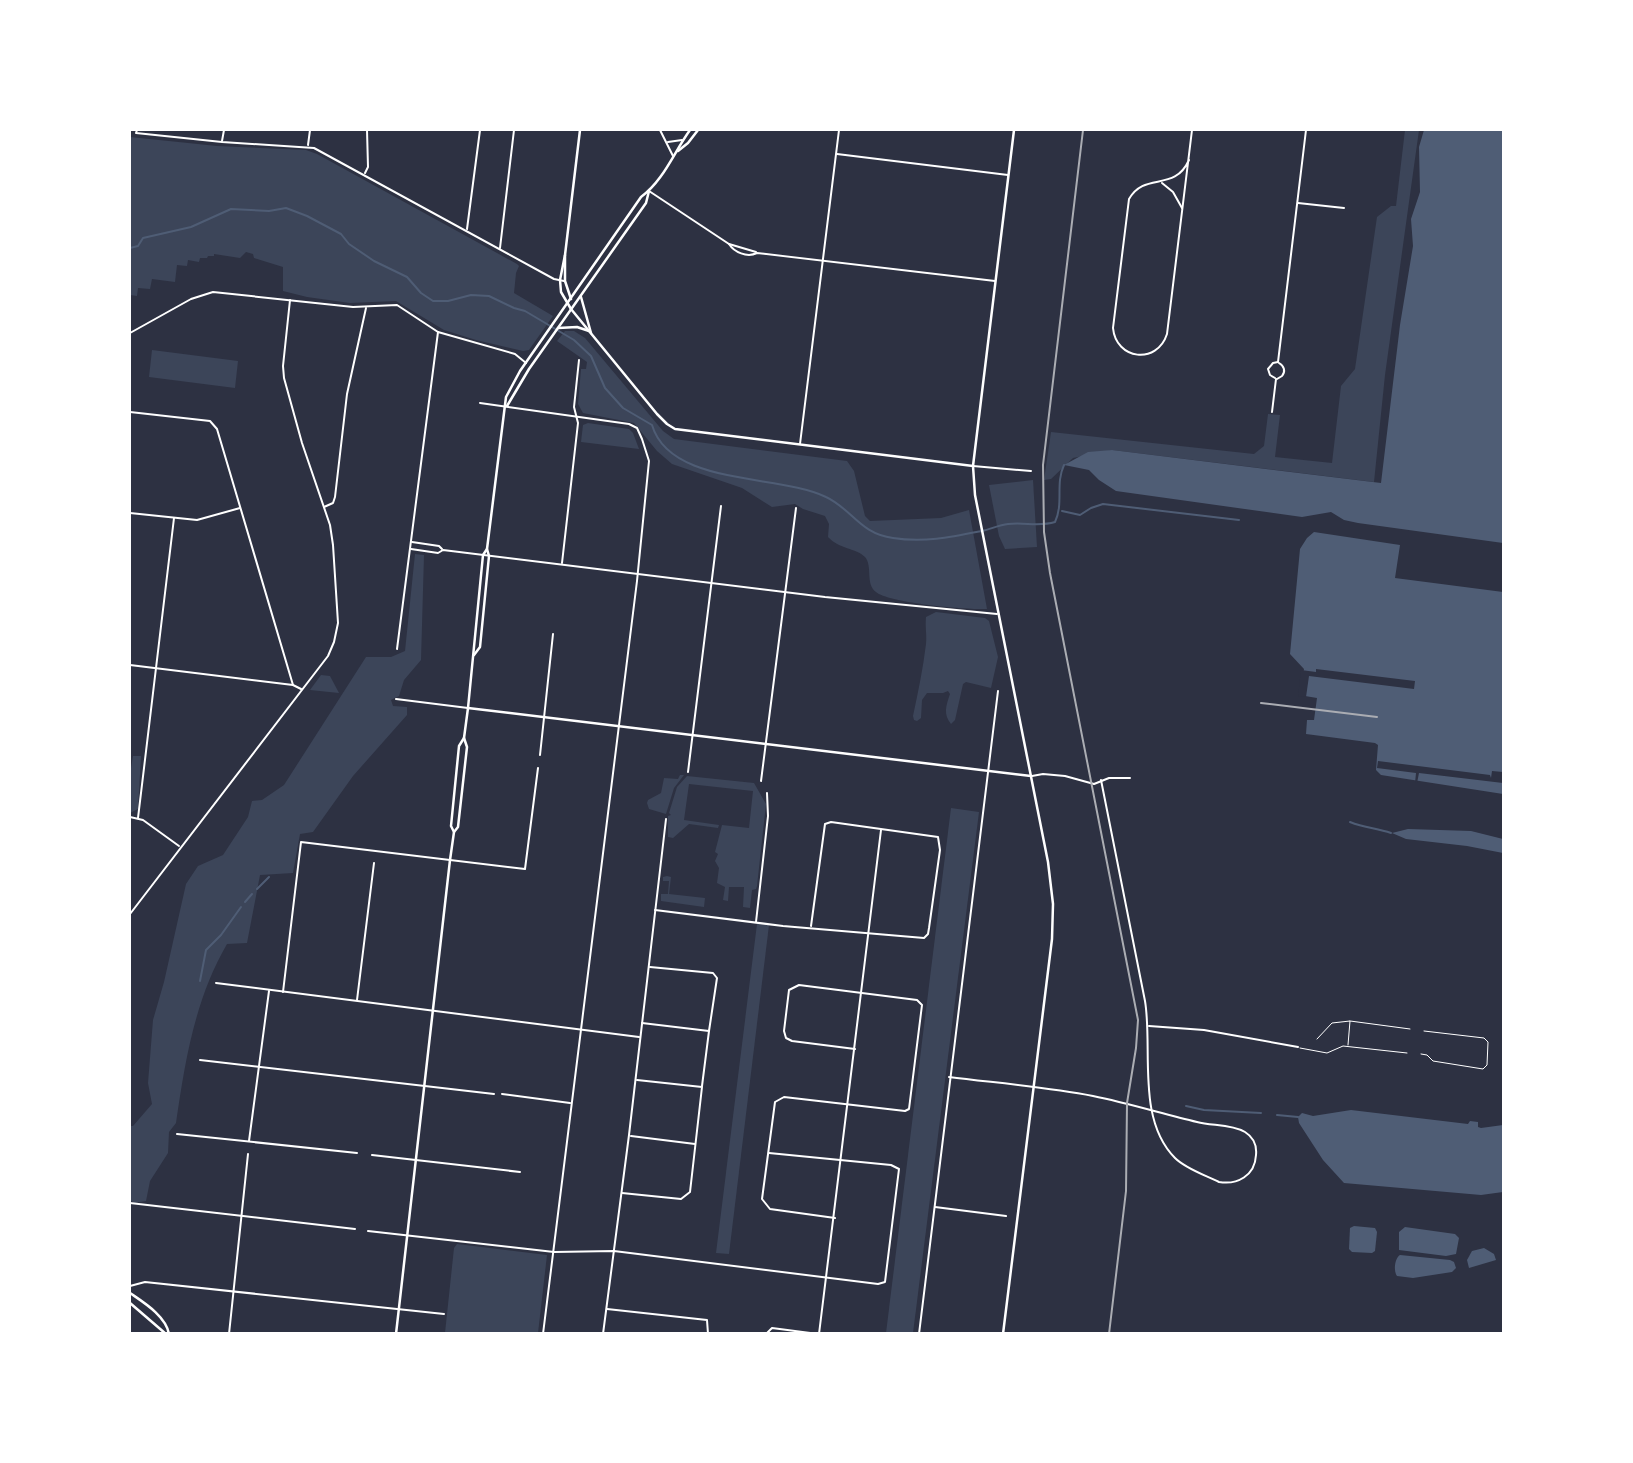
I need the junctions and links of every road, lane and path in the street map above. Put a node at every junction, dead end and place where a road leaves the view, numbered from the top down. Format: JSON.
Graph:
{"nodes":[{"id":1,"x":224,"y":130,"type":"edge"},
{"id":2,"x":310,"y":130,"type":"edge"},
{"id":3,"x":367,"y":130,"type":"edge"},
{"id":4,"x":480,"y":130,"type":"edge"},
{"id":5,"x":514,"y":130,"type":"edge"},
{"id":6,"x":580,"y":130,"type":"edge"},
{"id":7,"x":660,"y":130,"type":"edge"},
{"id":8,"x":690,"y":130,"type":"edge"},
{"id":9,"x":698,"y":130,"type":"edge"},
{"id":10,"x":839,"y":130,"type":"edge"},
{"id":11,"x":1014,"y":130,"type":"edge"},
{"id":12,"x":1192,"y":130,"type":"edge"},
{"id":13,"x":1306,"y":130,"type":"edge"},
{"id":14,"x":136,"y":131,"type":"edge"},
{"id":15,"x":682,"y":140,"type":"junction"},
{"id":16,"x":222,"y":142,"type":"junction"},
{"id":17,"x":667,"y":142,"type":"junction"},
{"id":18,"x":308,"y":146,"type":"junction"},
{"id":19,"x":678,"y":151,"type":"junction"},
{"id":20,"x":836,"y":154,"type":"junction"},
{"id":21,"x":673,"y":158,"type":"junction"},
{"id":22,"x":1189,"y":160,"type":"junction"},
{"id":23,"x":364,"y":175,"type":"junction"},
{"id":24,"x":1009,"y":175,"type":"junction"},
{"id":25,"x":1159,"y":182,"type":"junction"},
{"id":26,"x":649,"y":191,"type":"junction"},
{"id":27,"x":1297,"y":203,"type":"junction"},
{"id":28,"x":1344,"y":208,"type":"dead end"},
{"id":29,"x":1183,"y":209,"type":"junction"},
{"id":30,"x":467,"y":231,"type":"junction"},
{"id":31,"x":500,"y":249,"type":"junction"},
{"id":32,"x":565,"y":254,"type":"junction"},
{"id":33,"x":823,"y":261,"type":"junction"},
{"id":34,"x":560,"y":280,"type":"junction"},
{"id":35,"x":565,"y":281,"type":"junction"},
{"id":36,"x":996,"y":281,"type":"junction"},
{"id":37,"x":581,"y":297,"type":"junction"},
{"id":38,"x":290,"y":300,"type":"junction"},
{"id":39,"x":569,"y":302,"type":"junction"},
{"id":40,"x":366,"y":307,"type":"junction"},
{"id":41,"x":571,"y":309,"type":"junction"},
{"id":42,"x":558,"y":328,"type":"junction"},
{"id":43,"x":438,"y":332,"type":"junction"},
{"id":44,"x":591,"y":332,"type":"junction"},
{"id":45,"x":130,"y":333,"type":"edge"},
{"id":46,"x":579,"y":360,"type":"dead end"},
{"id":47,"x":1278,"y":362,"type":"junction"},
{"id":48,"x":526,"y":363,"type":"junction"},
{"id":49,"x":1276,"y":379,"type":"junction"},
{"id":50,"x":480,"y":403,"type":"dead end"},
{"id":51,"x":507,"y":407,"type":"junction"},
{"id":52,"x":130,"y":412,"type":"edge"},
{"id":53,"x":1272,"y":412,"type":"dead end"},
{"id":54,"x":576,"y":415,"type":"junction"},
{"id":55,"x":800,"y":445,"type":"junction"},
{"id":56,"x":973,"y":466,"type":"junction"},
{"id":57,"x":1031,"y":471,"type":"dead end"},
{"id":58,"x":721,"y":506,"type":"dead end"},
{"id":59,"x":323,"y":507,"type":"junction"},
{"id":60,"x":241,"y":508,"type":"junction"},
{"id":61,"x":796,"y":508,"type":"dead end"},
{"id":62,"x":130,"y":513,"type":"edge"},
{"id":63,"x":174,"y":518,"type":"junction"},
{"id":64,"x":412,"y":542,"type":"junction"},
{"id":65,"x":411,"y":549,"type":"junction"},
{"id":66,"x":487,"y":549,"type":"junction"},
{"id":67,"x":443,"y":550,"type":"junction"},
{"id":68,"x":482,"y":555,"type":"junction"},
{"id":69,"x":489,"y":556,"type":"junction"},
{"id":70,"x":561,"y":564,"type":"junction"},
{"id":71,"x":637,"y":574,"type":"junction"},
{"id":72,"x":712,"y":583,"type":"junction"},
{"id":73,"x":784,"y":591,"type":"junction"},
{"id":74,"x":999,"y":614,"type":"junction"},
{"id":75,"x":554,"y":634,"type":"dead end"},
{"id":76,"x":397,"y":649,"type":"dead end"},
{"id":77,"x":474,"y":655,"type":"junction"},
{"id":78,"x":130,"y":665,"type":"edge"},
{"id":79,"x":156,"y":668,"type":"junction"},
{"id":80,"x":293,"y":685,"type":"junction"},
{"id":81,"x":302,"y":690,"type":"junction"},
{"id":82,"x":998,"y":691,"type":"dead end"},
{"id":83,"x":397,"y":699,"type":"dead end"},
{"id":84,"x":468,"y":708,"type":"junction"},
{"id":85,"x":544,"y":718,"type":"junction"},
{"id":86,"x":618,"y":726,"type":"junction"},
{"id":87,"x":692,"y":734,"type":"junction"},
{"id":88,"x":464,"y":738,"type":"junction"},
{"id":89,"x":765,"y":743,"type":"junction"},
{"id":90,"x":540,"y":755,"type":"dead end"},
{"id":91,"x":538,"y":768,"type":"dead end"},
{"id":92,"x":989,"y":771,"type":"junction"},
{"id":93,"x":688,"y":772,"type":"dead end"},
{"id":94,"x":1031,"y":776,"type":"junction"},
{"id":95,"x":1129,"y":778,"type":"dead end"},
{"id":96,"x":1101,"y":780,"type":"junction"},
{"id":97,"x":761,"y":781,"type":"dead end"},
{"id":98,"x":767,"y":793,"type":"dead end"},
{"id":99,"x":130,"y":817,"type":"edge"},
{"id":100,"x":138,"y":818,"type":"junction"},
{"id":101,"x":666,"y":819,"type":"dead end"},
{"id":102,"x":881,"y":829,"type":"junction"},
{"id":103,"x":454,"y":832,"type":"junction"},
{"id":104,"x":180,"y":846,"type":"junction"},
{"id":105,"x":450,"y":860,"type":"junction"},
{"id":106,"x":374,"y":863,"type":"dead end"},
{"id":107,"x":655,"y":910,"type":"junction"},
{"id":108,"x":130,"y":914,"type":"edge"},
{"id":109,"x":755,"y":923,"type":"junction"},
{"id":110,"x":811,"y":926,"type":"junction"},
{"id":111,"x":869,"y":933,"type":"junction"},
{"id":112,"x":649,"y":967,"type":"junction"},
{"id":113,"x":216,"y":983,"type":"dead end"},
{"id":114,"x":269,"y":990,"type":"junction"},
{"id":115,"x":283,"y":992,"type":"junction"},
{"id":116,"x":862,"y":993,"type":"junction"},
{"id":117,"x":357,"y":1001,"type":"junction"},
{"id":118,"x":433,"y":1010,"type":"junction"},
{"id":119,"x":1350,"y":1021,"type":"junction"},
{"id":120,"x":642,"y":1023,"type":"junction"},
{"id":121,"x":1148,"y":1026,"type":"junction"},
{"id":122,"x":581,"y":1029,"type":"junction"},
{"id":123,"x":1410,"y":1029,"type":"dead end"},
{"id":124,"x":709,"y":1031,"type":"junction"},
{"id":125,"x":1424,"y":1031,"type":"dead end"},
{"id":126,"x":640,"y":1037,"type":"junction"},
{"id":127,"x":1317,"y":1039,"type":"dead end"},
{"id":128,"x":1348,"y":1046,"type":"junction"},
{"id":129,"x":1298,"y":1048,"type":"joint"},
{"id":130,"x":855,"y":1049,"type":"junction"},
{"id":131,"x":1407,"y":1053,"type":"dead end"},
{"id":132,"x":1421,"y":1054,"type":"dead end"},
{"id":133,"x":200,"y":1060,"type":"dead end"},
{"id":134,"x":259,"y":1067,"type":"junction"},
{"id":135,"x":949,"y":1077,"type":"junction"},
{"id":136,"x":635,"y":1079,"type":"junction"},
{"id":137,"x":424,"y":1086,"type":"junction"},
{"id":138,"x":702,"y":1087,"type":"junction"},
{"id":139,"x":1034,"y":1088,"type":"junction"},
{"id":140,"x":494,"y":1094,"type":"dead end"},
{"id":141,"x":502,"y":1094,"type":"dead end"},
{"id":142,"x":571,"y":1103,"type":"junction"},
{"id":143,"x":849,"y":1105,"type":"junction"},
{"id":144,"x":177,"y":1134,"type":"dead end"},
{"id":145,"x":629,"y":1135,"type":"junction"},
{"id":146,"x":249,"y":1140,"type":"junction"},
{"id":147,"x":696,"y":1144,"type":"junction"},
{"id":148,"x":357,"y":1153,"type":"dead end"},
{"id":149,"x":769,"y":1153,"type":"junction"},
{"id":150,"x":247,"y":1154,"type":"dead end"},
{"id":151,"x":372,"y":1155,"type":"dead end"},
{"id":152,"x":416,"y":1160,"type":"junction"},
{"id":153,"x":842,"y":1161,"type":"junction"},
{"id":154,"x":520,"y":1172,"type":"dead end"},
{"id":155,"x":622,"y":1192,"type":"junction"},
{"id":156,"x":130,"y":1203,"type":"edge"},
{"id":157,"x":934,"y":1207,"type":"junction"},
{"id":158,"x":241,"y":1216,"type":"junction"},
{"id":159,"x":1006,"y":1216,"type":"dead end"},
{"id":160,"x":835,"y":1218,"type":"junction"},
{"id":161,"x":355,"y":1229,"type":"dead end"},
{"id":162,"x":368,"y":1231,"type":"dead end"},
{"id":163,"x":407,"y":1235,"type":"junction"},
{"id":164,"x":614,"y":1251,"type":"junction"},
{"id":165,"x":554,"y":1252,"type":"junction"},
{"id":166,"x":827,"y":1277,"type":"junction"},
{"id":167,"x":130,"y":1286,"type":"edge"},
{"id":168,"x":233,"y":1292,"type":"junction"},
{"id":169,"x":130,"y":1293,"type":"edge"},
{"id":170,"x":130,"y":1303,"type":"edge"},
{"id":171,"x":606,"y":1308,"type":"junction"},
{"id":172,"x":398,"y":1309,"type":"junction"},
{"id":173,"x":444,"y":1314,"type":"dead end"},
{"id":174,"x":168,"y":1334,"type":"edge"},
{"id":175,"x":229,"y":1334,"type":"edge"},
{"id":176,"x":396,"y":1334,"type":"edge"},
{"id":177,"x":543,"y":1334,"type":"edge"},
{"id":178,"x":603,"y":1334,"type":"edge"},
{"id":179,"x":708,"y":1334,"type":"edge"},
{"id":180,"x":766,"y":1334,"type":"edge"},
{"id":181,"x":819,"y":1334,"type":"edge"},
{"id":182,"x":919,"y":1334,"type":"edge"},
{"id":183,"x":1003,"y":1334,"type":"edge"}],
"edges":[{"from":1,"to":16,"type":"street"},
{"from":2,"to":18,"type":"street"},
{"from":3,"to":23,"type":"street"},
{"from":4,"to":30,"type":"street"},
{"from":5,"to":31,"type":"street"},
{"from":6,"to":32,"type":"main road"},
{"from":7,"to":17,"type":"street"},
{"from":8,"to":15,"type":"main road"},
{"from":9,"to":19,"type":"main road"},
{"from":10,"to":20,"type":"street"},
{"from":11,"to":24,"type":"main road"},
{"from":12,"to":22,"type":"street"},
{"from":13,"to":27,"type":"street"},
{"from":14,"to":16,"type":"street"},
{"from":15,"to":17,"type":"street"},
{"from":15,"to":19,"type":"main road"},
{"from":16,"to":18,"type":"street"},
{"from":17,"to":21,"type":"street"},
{"from":18,"to":23,"type":"street"},
{"from":19,"to":21,"type":"main road"},
{"from":20,"to":24,"type":"street"},
{"from":20,"to":33,"type":"street"},
{"from":21,"to":26,"type":"main road"},
{"from":22,"to":25,"type":"street"},
{"from":22,"to":29,"type":"street"},
{"from":23,"to":30,"type":"street"},
{"from":24,"to":36,"type":"main road"},
{"from":25,"to":29,"type":"street"},
{"from":25,"to":29,"type":"street"},
{"from":26,"to":33,"type":"street"},
{"from":26,"to":37,"type":"main road"},
{"from":26,"to":39,"type":"main road"},
{"from":27,"to":28,"type":"street"},
{"from":27,"to":47,"type":"street"},
{"from":30,"to":31,"type":"street"},
{"from":31,"to":34,"type":"street"},
{"from":32,"to":34,"type":"main road"},
{"from":32,"to":35,"type":"main road"},
{"from":33,"to":36,"type":"street"},
{"from":33,"to":55,"type":"street"},
{"from":34,"to":35,"type":"street"},
{"from":34,"to":39,"type":"main road"},
{"from":35,"to":39,"type":"main road"},
{"from":36,"to":56,"type":"main road"},
{"from":37,"to":41,"type":"main road"},
{"from":37,"to":44,"type":"main road"},
{"from":38,"to":40,"type":"street"},
{"from":38,"to":45,"type":"street"},
{"from":38,"to":59,"type":"street"},
{"from":39,"to":41,"type":"main road"},
{"from":39,"to":48,"type":"main road"},
{"from":40,"to":43,"type":"street"},
{"from":40,"to":59,"type":"street"},
{"from":41,"to":42,"type":"main road"},
{"from":41,"to":44,"type":"main road"},
{"from":42,"to":44,"type":"main road"},
{"from":42,"to":51,"type":"main road"},
{"from":43,"to":48,"type":"street"},
{"from":43,"to":64,"type":"street"},
{"from":44,"to":55,"type":"main road"},
{"from":46,"to":54,"type":"street"},
{"from":47,"to":49,"type":"street"},
{"from":47,"to":49,"type":"street"},
{"from":48,"to":51,"type":"main road"},
{"from":49,"to":53,"type":"street"},
{"from":50,"to":51,"type":"street"},
{"from":51,"to":54,"type":"street"},
{"from":51,"to":66,"type":"main road"},
{"from":52,"to":60,"type":"street"},
{"from":54,"to":70,"type":"street"},
{"from":54,"to":71,"type":"street"},
{"from":55,"to":56,"type":"main road"},
{"from":56,"to":57,"type":"street"},
{"from":56,"to":74,"type":"main road"},
{"from":58,"to":72,"type":"street"},
{"from":59,"to":81,"type":"street"},
{"from":60,"to":63,"type":"street"},
{"from":60,"to":80,"type":"street"},
{"from":61,"to":73,"type":"street"},
{"from":62,"to":63,"type":"street"},
{"from":63,"to":79,"type":"street"},
{"from":64,"to":65,"type":"street"},
{"from":64,"to":67,"type":"street"},
{"from":65,"to":67,"type":"street"},
{"from":65,"to":76,"type":"street"},
{"from":66,"to":68,"type":"main road"},
{"from":66,"to":69,"type":"main road"},
{"from":67,"to":68,"type":"street"},
{"from":68,"to":69,"type":"street"},
{"from":68,"to":77,"type":"main road"},
{"from":69,"to":70,"type":"street"},
{"from":69,"to":77,"type":"main road"},
{"from":70,"to":71,"type":"street"},
{"from":71,"to":72,"type":"street"},
{"from":71,"to":86,"type":"street"},
{"from":72,"to":73,"type":"street"},
{"from":72,"to":87,"type":"street"},
{"from":73,"to":74,"type":"street"},
{"from":73,"to":89,"type":"street"},
{"from":74,"to":94,"type":"main road"},
{"from":75,"to":85,"type":"street"},
{"from":77,"to":84,"type":"main road"},
{"from":78,"to":79,"type":"street"},
{"from":79,"to":80,"type":"street"},
{"from":79,"to":100,"type":"street"},
{"from":80,"to":81,"type":"street"},
{"from":81,"to":104,"type":"street"},
{"from":82,"to":92,"type":"street"},
{"from":83,"to":84,"type":"street"},
{"from":84,"to":85,"type":"main road"},
{"from":84,"to":88,"type":"main road"},
{"from":85,"to":86,"type":"main road"},
{"from":85,"to":90,"type":"street"},
{"from":86,"to":87,"type":"main road"},
{"from":86,"to":122,"type":"street"},
{"from":87,"to":89,"type":"main road"},
{"from":87,"to":93,"type":"street"},
{"from":88,"to":103,"type":"main road"},
{"from":88,"to":103,"type":"main road"},
{"from":89,"to":92,"type":"main road"},
{"from":89,"to":97,"type":"street"},
{"from":91,"to":105,"type":"street"},
{"from":92,"to":94,"type":"main road"},
{"from":92,"to":135,"type":"street"},
{"from":94,"to":96,"type":"street"},
{"from":94,"to":139,"type":"main road"},
{"from":95,"to":96,"type":"street"},
{"from":96,"to":121,"type":"street"},
{"from":98,"to":109,"type":"street"},
{"from":99,"to":100,"type":"street"},
{"from":100,"to":104,"type":"street"},
{"from":101,"to":107,"type":"street"},
{"from":102,"to":110,"type":"street"},
{"from":102,"to":111,"type":"street"},
{"from":102,"to":111,"type":"street"},
{"from":103,"to":105,"type":"main road"},
{"from":104,"to":108,"type":"street"},
{"from":105,"to":115,"type":"street"},
{"from":105,"to":118,"type":"main road"},
{"from":106,"to":117,"type":"street"},
{"from":107,"to":109,"type":"street"},
{"from":107,"to":112,"type":"street"},
{"from":109,"to":110,"type":"street"},
{"from":110,"to":111,"type":"street"},
{"from":111,"to":116,"type":"street"},
{"from":112,"to":120,"type":"street"},
{"from":112,"to":124,"type":"street"},
{"from":113,"to":114,"type":"street"},
{"from":114,"to":115,"type":"street"},
{"from":114,"to":134,"type":"street"},
{"from":115,"to":117,"type":"street"},
{"from":116,"to":130,"type":"street"},
{"from":116,"to":130,"type":"street"},
{"from":116,"to":143,"type":"street"},
{"from":117,"to":118,"type":"street"},
{"from":118,"to":122,"type":"street"},
{"from":118,"to":137,"type":"main road"},
{"from":119,"to":123,"type":"lane"},
{"from":119,"to":127,"type":"lane"},
{"from":119,"to":128,"type":"lane"},
{"from":120,"to":124,"type":"street"},
{"from":120,"to":126,"type":"street"},
{"from":121,"to":129,"type":"street"},
{"from":121,"to":139,"type":"street"},
{"from":122,"to":126,"type":"street"},
{"from":122,"to":142,"type":"street"},
{"from":124,"to":138,"type":"street"},
{"from":125,"to":132,"type":"lane"},
{"from":126,"to":136,"type":"street"},
{"from":128,"to":129,"type":"lane"},
{"from":128,"to":131,"type":"lane"},
{"from":130,"to":143,"type":"street"},
{"from":133,"to":134,"type":"street"},
{"from":134,"to":137,"type":"street"},
{"from":134,"to":146,"type":"street"},
{"from":135,"to":139,"type":"street"},
{"from":135,"to":157,"type":"street"},
{"from":136,"to":138,"type":"street"},
{"from":136,"to":145,"type":"street"},
{"from":137,"to":140,"type":"street"},
{"from":137,"to":152,"type":"main road"},
{"from":138,"to":147,"type":"street"},
{"from":139,"to":183,"type":"main road"},
{"from":141,"to":142,"type":"street"},
{"from":142,"to":165,"type":"street"},
{"from":143,"to":149,"type":"street"},
{"from":143,"to":153,"type":"street"},
{"from":144,"to":146,"type":"street"},
{"from":145,"to":147,"type":"street"},
{"from":145,"to":155,"type":"street"},
{"from":146,"to":148,"type":"street"},
{"from":147,"to":155,"type":"street"},
{"from":149,"to":153,"type":"street"},
{"from":149,"to":160,"type":"street"},
{"from":150,"to":158,"type":"street"},
{"from":151,"to":152,"type":"street"},
{"from":152,"to":154,"type":"street"},
{"from":152,"to":163,"type":"main road"},
{"from":153,"to":160,"type":"street"},
{"from":153,"to":166,"type":"street"},
{"from":155,"to":164,"type":"street"},
{"from":156,"to":158,"type":"street"},
{"from":157,"to":159,"type":"street"},
{"from":157,"to":182,"type":"street"},
{"from":158,"to":161,"type":"street"},
{"from":158,"to":168,"type":"street"},
{"from":160,"to":166,"type":"street"},
{"from":162,"to":163,"type":"street"},
{"from":163,"to":165,"type":"street"},
{"from":163,"to":172,"type":"main road"},
{"from":164,"to":165,"type":"street"},
{"from":164,"to":166,"type":"street"},
{"from":164,"to":171,"type":"street"},
{"from":165,"to":177,"type":"street"},
{"from":166,"to":181,"type":"street"},
{"from":167,"to":168,"type":"street"},
{"from":168,"to":172,"type":"street"},
{"from":168,"to":175,"type":"street"},
{"from":169,"to":174,"type":"main road"},
{"from":170,"to":174,"type":"main road"},
{"from":171,"to":178,"type":"street"},
{"from":171,"to":179,"type":"street"},
{"from":172,"to":173,"type":"street"},
{"from":172,"to":176,"type":"main road"},
{"from":180,"to":181,"type":"street"}]}
